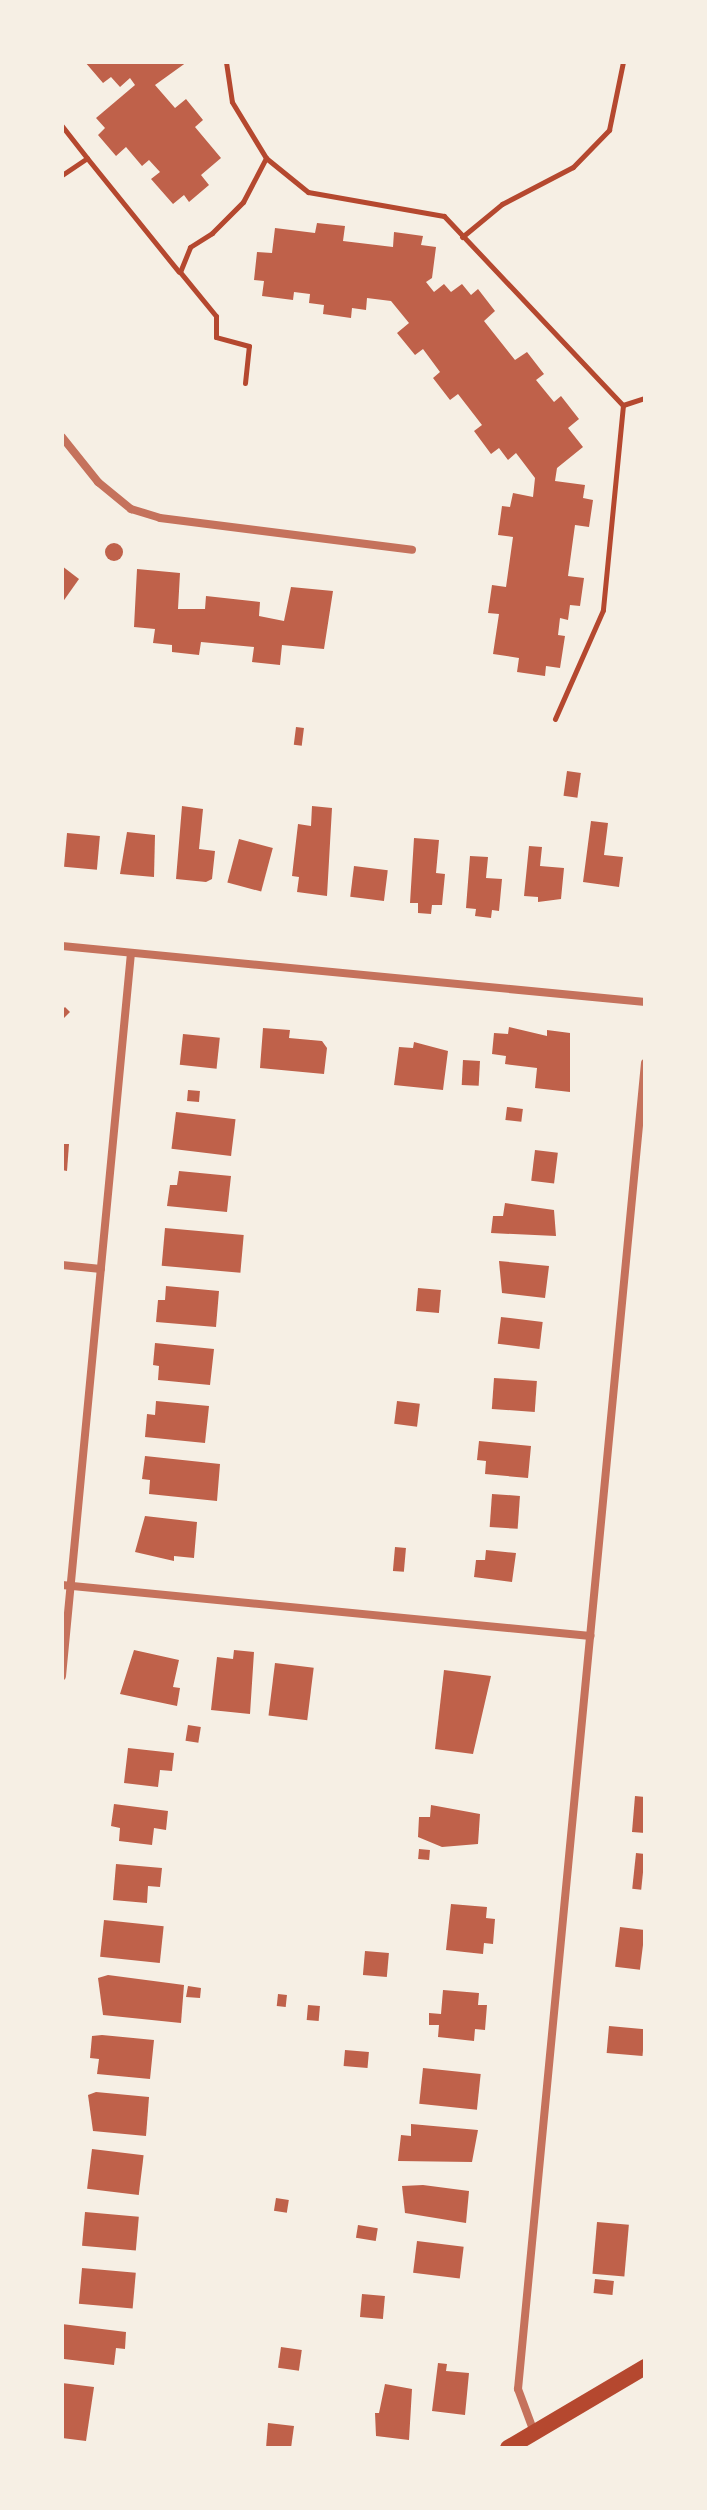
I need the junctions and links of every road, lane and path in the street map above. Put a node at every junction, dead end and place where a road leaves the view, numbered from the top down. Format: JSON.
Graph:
{"nodes":[{"id":1,"x":226,"y":62,"type":"edge"},
{"id":2,"x":623,"y":62,"type":"edge"},
{"id":3,"x":62,"y":126,"type":"edge"},
{"id":4,"x":87,"y":158,"type":"junction"},
{"id":5,"x":266,"y":158,"type":"junction"},
{"id":6,"x":62,"y":175,"type":"edge"},
{"id":7,"x":462,"y":237,"type":"junction"},
{"id":8,"x":180,"y":272,"type":"junction"},
{"id":9,"x":245,"y":383,"type":"dead end"},
{"id":10,"x":645,"y":398,"type":"edge"},
{"id":11,"x":623,"y":405,"type":"junction"},
{"id":12,"x":62,"y":437,"type":"edge"},
{"id":13,"x":412,"y":550,"type":"dead end"},
{"id":14,"x":555,"y":719,"type":"dead end"},
{"id":15,"x":62,"y":946,"type":"edge"},
{"id":16,"x":131,"y":953,"type":"junction"},
{"id":17,"x":645,"y":1002,"type":"edge"},
{"id":18,"x":645,"y":1063,"type":"edge"},
{"id":19,"x":62,"y":1265,"type":"edge"},
{"id":20,"x":101,"y":1269,"type":"junction"},
{"id":21,"x":66,"y":1586,"type":"edge"},
{"id":22,"x":591,"y":1636,"type":"junction"},
{"id":23,"x":62,"y":1676,"type":"edge"},
{"id":24,"x":645,"y":2367,"type":"edge"},
{"id":25,"x":534,"y":2433,"type":"junction"},
{"id":26,"x":508,"y":2448,"type":"edge"}],
"edges":[{"from":1,"to":5,"type":"path"},
{"from":2,"to":7,"type":"path"},
{"from":3,"to":4,"type":"path"},
{"from":4,"to":6,"type":"path"},
{"from":4,"to":8,"type":"path"},
{"from":5,"to":7,"type":"path"},
{"from":5,"to":8,"type":"path"},
{"from":7,"to":11,"type":"path"},
{"from":8,"to":9,"type":"path"},
{"from":10,"to":11,"type":"path"},
{"from":11,"to":14,"type":"path"},
{"from":12,"to":13,"type":"street"},
{"from":15,"to":16,"type":"street"},
{"from":16,"to":17,"type":"street"},
{"from":16,"to":20,"type":"street"},
{"from":18,"to":22,"type":"street"},
{"from":19,"to":20,"type":"street"},
{"from":20,"to":21,"type":"street"},
{"from":21,"to":22,"type":"street"},
{"from":21,"to":23,"type":"street"},
{"from":22,"to":25,"type":"street"},
{"from":24,"to":25,"type":"main road"},
{"from":25,"to":26,"type":"main road"}]}
